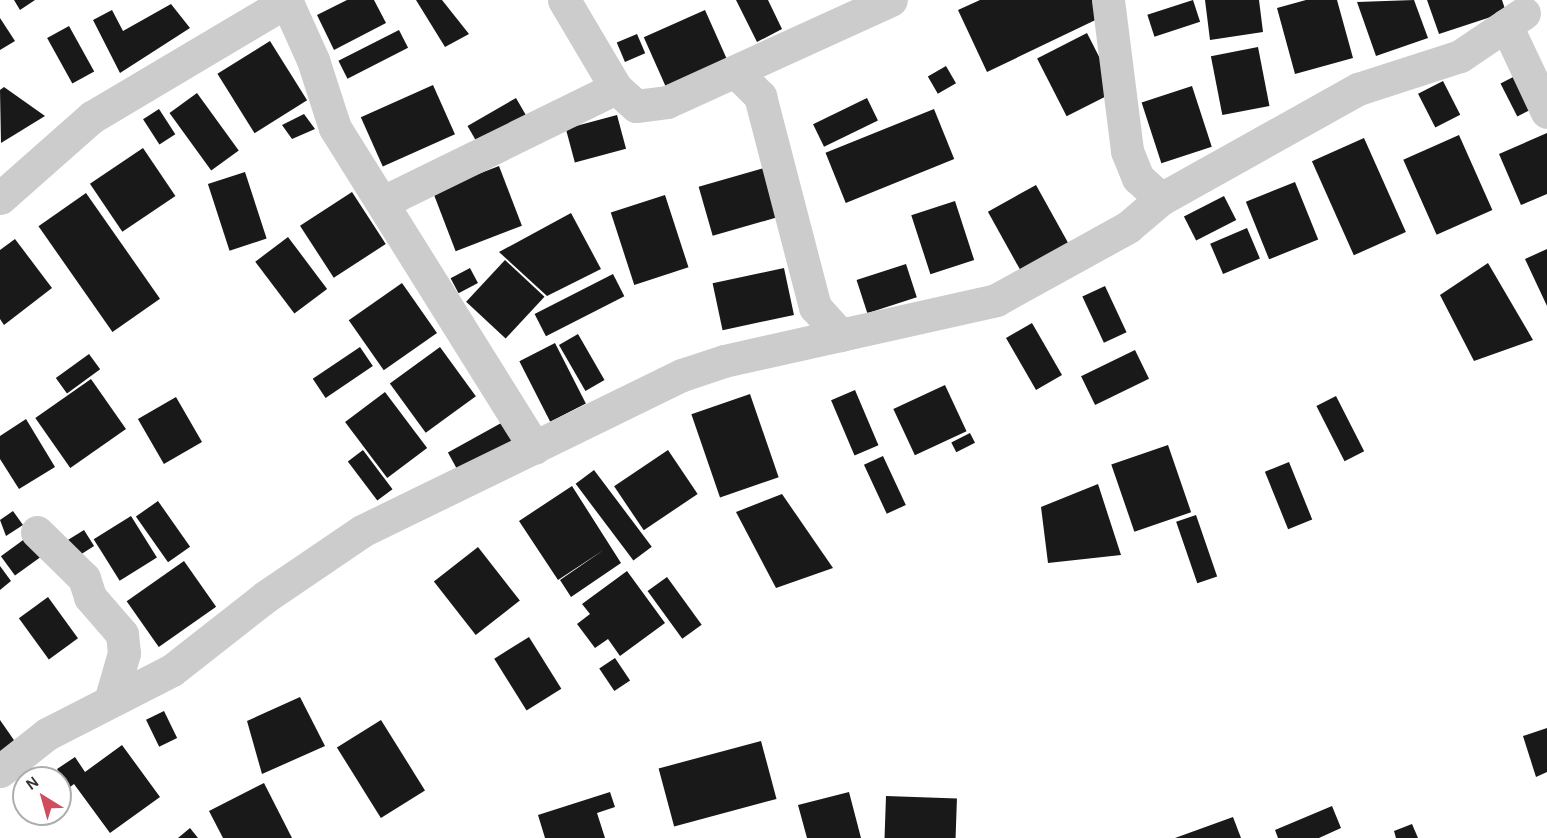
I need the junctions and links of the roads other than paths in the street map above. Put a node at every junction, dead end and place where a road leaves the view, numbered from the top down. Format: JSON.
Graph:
{"nodes":[{"id":1,"x":564,"y":0,"type":"edge"},
{"id":2,"x":891,"y":0,"type":"edge"},
{"id":3,"x":1108,"y":0,"type":"edge"},
{"id":4,"x":287,"y":1,"type":"edge"},
{"id":5,"x":736,"y":73,"type":"junction"},
{"id":6,"x":616,"y":88,"type":"junction"},
{"id":7,"x":1547,"y":112,"type":"edge"},
{"id":8,"x":0,"y":198,"type":"edge"},
{"id":9,"x":1161,"y":199,"type":"junction"},
{"id":10,"x":385,"y":201,"type":"junction"},
{"id":11,"x":840,"y":335,"type":"junction"},
{"id":12,"x":535,"y":448,"type":"junction"},
{"id":13,"x":37,"y":532,"type":"dead end"},
{"id":14,"x":111,"y":698,"type":"junction"},
{"id":15,"x":0,"y":771,"type":"edge"}],
"edges":[{"from":1,"to":6,"type":"street"},
{"from":2,"to":5,"type":"street"},
{"from":3,"to":9,"type":"street"},
{"from":4,"to":8,"type":"street"},
{"from":4,"to":10,"type":"street"},
{"from":5,"to":6,"type":"street"},
{"from":5,"to":11,"type":"street"},
{"from":6,"to":10,"type":"street"},
{"from":7,"to":9,"type":"street"},
{"from":9,"to":11,"type":"street"},
{"from":10,"to":12,"type":"street"},
{"from":11,"to":12,"type":"street"},
{"from":12,"to":14,"type":"street"},
{"from":13,"to":14,"type":"street"},
{"from":14,"to":15,"type":"street"}]}
